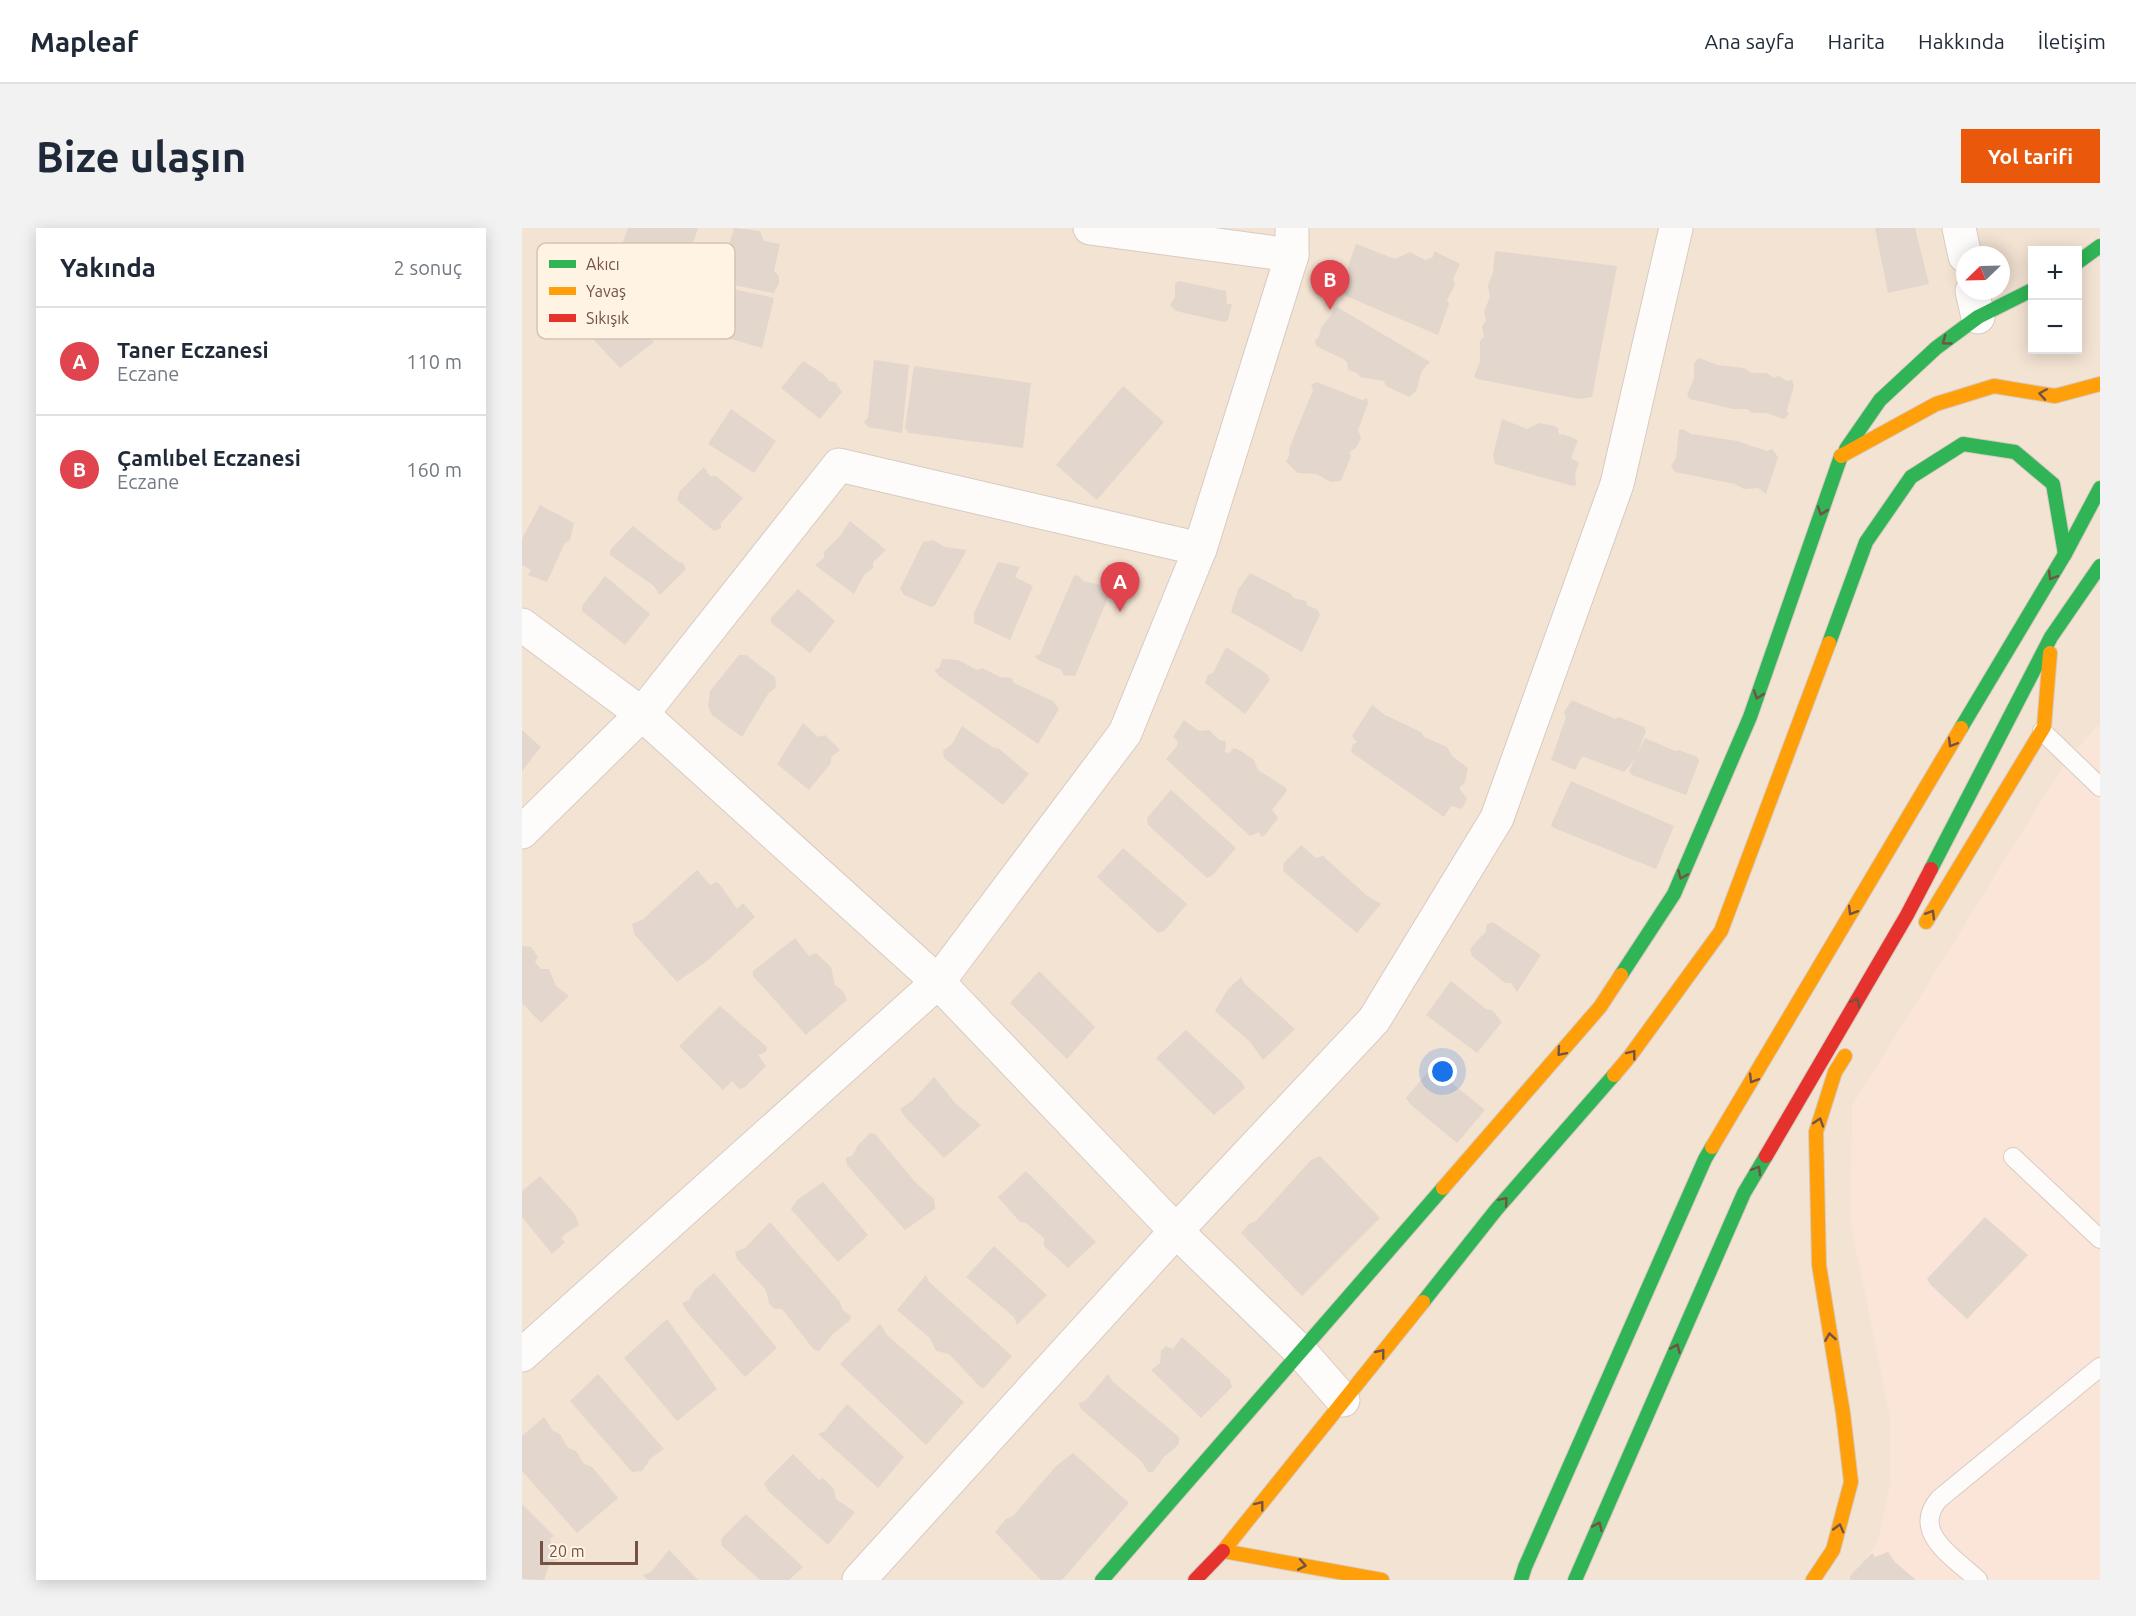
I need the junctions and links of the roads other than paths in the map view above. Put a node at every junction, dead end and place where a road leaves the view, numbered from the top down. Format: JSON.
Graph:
{"nodes":[{"id":1,"x":1090,"y":228,"type":"edge"},
{"id":2,"x":1676,"y":228,"type":"edge"},
{"id":3,"x":1959,"y":228,"type":"edge"},
{"id":4,"x":1292,"y":241,"type":"edge"},
{"id":5,"x":1963,"y":246,"type":"edge"},
{"id":6,"x":2100,"y":246,"type":"edge"},
{"id":7,"x":2082,"y":259,"type":"edge"},
{"id":8,"x":2028,"y":291,"type":"edge"},
{"id":9,"x":1975,"y":304,"type":"edge"},
{"id":10,"x":2100,"y":384,"type":"edge"},
{"id":11,"x":1841,"y":456,"type":"junction"},
{"id":12,"x":2100,"y":488,"type":"edge"},
{"id":13,"x":1200,"y":549,"type":"junction"},
{"id":14,"x":2065,"y":554,"type":"junction"},
{"id":15,"x":2100,"y":567,"type":"edge"},
{"id":16,"x":522,"y":625,"type":"edge"},
{"id":17,"x":2051,"y":637,"type":"junction"},
{"id":18,"x":642,"y":714,"type":"junction"},
{"id":19,"x":2042,"y":731,"type":"junction"},
{"id":20,"x":2100,"y":787,"type":"edge"},
{"id":21,"x":522,"y":832,"type":"edge"},
{"id":22,"x":1920,"y":932,"type":"dead end"},
{"id":23,"x":938,"y":982,"type":"junction"},
{"id":24,"x":1853,"y":1042,"type":"dead end"},
{"id":25,"x":2013,"y":1157,"type":"dead end"},
{"id":26,"x":1176,"y":1231,"type":"junction"},
{"id":27,"x":2100,"y":1239,"type":"edge"},
{"id":28,"x":1300,"y":1351,"type":"junction"},
{"id":29,"x":522,"y":1355,"type":"edge"},
{"id":30,"x":2100,"y":1367,"type":"edge"},
{"id":31,"x":1343,"y":1400,"type":"junction"},
{"id":32,"x":1223,"y":1551,"type":"junction"},
{"id":33,"x":859,"y":1580,"type":"edge"},
{"id":34,"x":1102,"y":1580,"type":"edge"},
{"id":35,"x":1195,"y":1580,"type":"edge"},
{"id":36,"x":1382,"y":1580,"type":"edge"},
{"id":37,"x":1521,"y":1580,"type":"edge"},
{"id":38,"x":1575,"y":1580,"type":"edge"},
{"id":39,"x":1813,"y":1580,"type":"edge"},
{"id":40,"x":1978,"y":1580,"type":"edge"}],
"edges":[{"from":1,"to":4,"type":"street"},
{"from":2,"to":26,"type":"street"},
{"from":3,"to":5,"type":"street"},
{"from":4,"to":13,"type":"street"},
{"from":6,"to":7,"type":"main road"},
{"from":8,"to":9,"type":"main road"},
{"from":9,"to":11,"type":"main road","one_way":true},
{"from":10,"to":11,"type":"main road","one_way":true},
{"from":11,"to":28,"type":"main road","one_way":true},
{"from":12,"to":14,"type":"main road"},
{"from":13,"to":18,"type":"street"},
{"from":13,"to":23,"type":"street"},
{"from":31,"to":14,"type":"main road","one_way":true},
{"from":14,"to":37,"type":"main road","one_way":true},
{"from":15,"to":17,"type":"main road"},
{"from":16,"to":18,"type":"street"},
{"from":17,"to":19,"type":"main road"},
{"from":38,"to":17,"type":"main road","one_way":true},
{"from":18,"to":21,"type":"street"},
{"from":18,"to":23,"type":"street"},
{"from":19,"to":20,"type":"lane"},
{"from":22,"to":19,"type":"main road","one_way":true},
{"from":23,"to":26,"type":"street"},
{"from":23,"to":29,"type":"street"},
{"from":39,"to":24,"type":"main road","one_way":true},
{"from":25,"to":27,"type":"lane"},
{"from":26,"to":28,"type":"street"},
{"from":26,"to":33,"type":"street"},
{"from":28,"to":31,"type":"street"},
{"from":28,"to":34,"type":"main road"},
{"from":30,"to":40,"type":"lane"},
{"from":32,"to":31,"type":"main road","one_way":true},
{"from":32,"to":35,"type":"main road"},
{"from":32,"to":36,"type":"main road","one_way":true}]}
